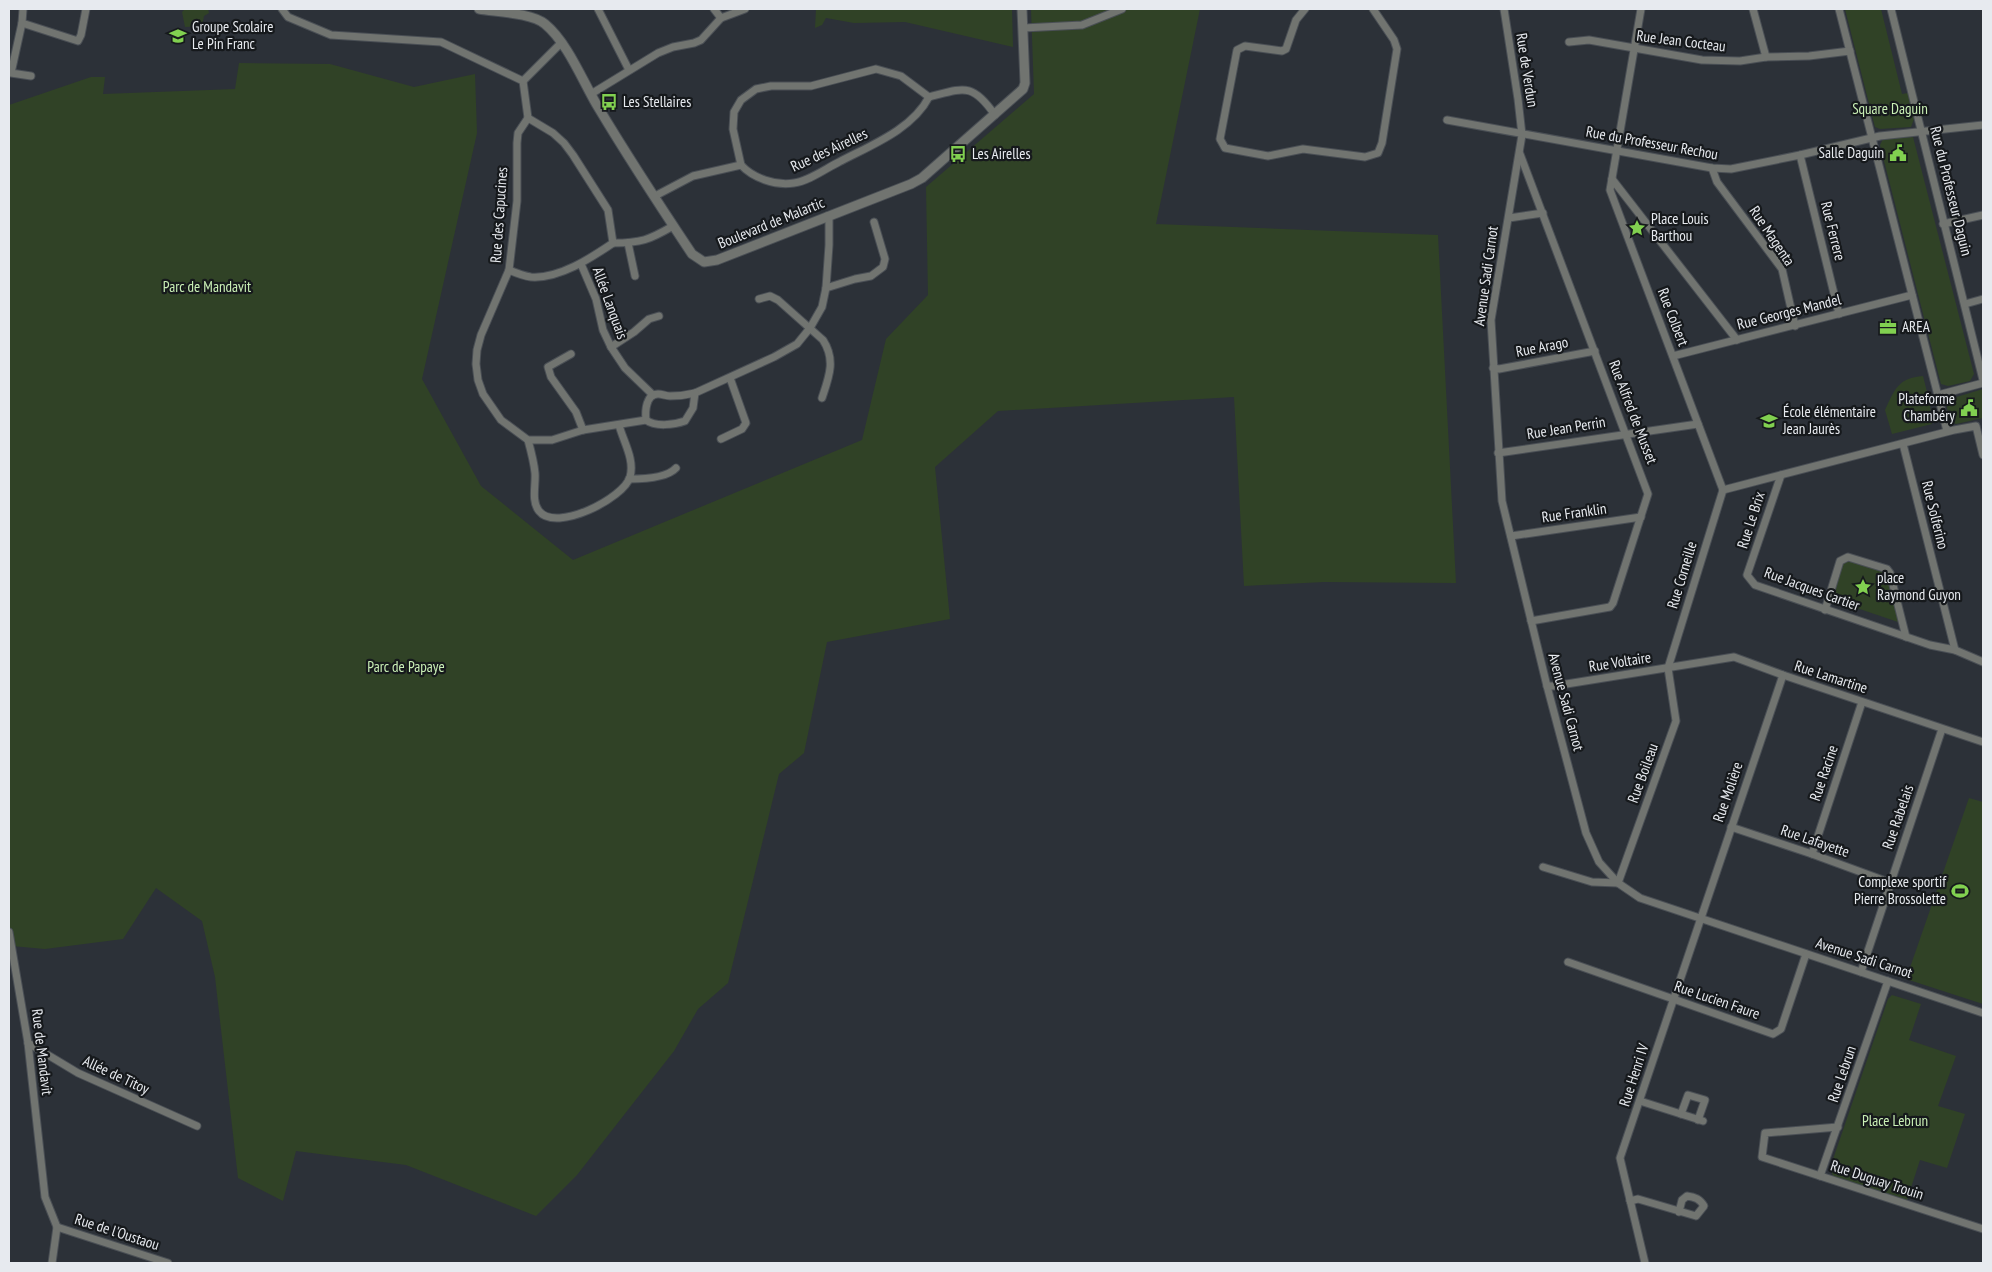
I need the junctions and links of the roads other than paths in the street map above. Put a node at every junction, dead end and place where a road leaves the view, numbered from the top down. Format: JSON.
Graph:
{"nodes":[{"id":1,"x":23,"y":9,"type":"edge"},
{"id":2,"x":86,"y":9,"type":"edge"},
{"id":3,"x":282,"y":9,"type":"edge"},
{"id":4,"x":483,"y":9,"type":"edge"},
{"id":5,"x":598,"y":9,"type":"edge"},
{"id":6,"x":714,"y":9,"type":"edge"},
{"id":7,"x":745,"y":9,"type":"edge"},
{"id":8,"x":1022,"y":9,"type":"edge"},
{"id":9,"x":1122,"y":9,"type":"edge"},
{"id":10,"x":1304,"y":9,"type":"edge"},
{"id":11,"x":1372,"y":9,"type":"edge"},
{"id":12,"x":1504,"y":9,"type":"edge"},
{"id":13,"x":1641,"y":9,"type":"edge"},
{"id":14,"x":1753,"y":9,"type":"edge"},
{"id":15,"x":1839,"y":9,"type":"edge"},
{"id":16,"x":1891,"y":9,"type":"edge"},
{"id":17,"x":735,"y":10,"type":"edge"},
{"id":18,"x":721,"y":18,"type":"junction"},
{"id":19,"x":22,"y":23,"type":"junction"},
{"id":20,"x":1022,"y":28,"type":"junction"},
{"id":21,"x":1569,"y":42,"type":"dead end"},
{"id":22,"x":561,"y":43,"type":"junction"},
{"id":23,"x":1634,"y":49,"type":"junction"},
{"id":24,"x":1850,"y":51,"type":"junction"},
{"id":25,"x":1766,"y":56,"type":"junction"},
{"id":26,"x":629,"y":70,"type":"junction"},
{"id":27,"x":31,"y":76,"type":"dead end"},
{"id":28,"x":523,"y":80,"type":"junction"},
{"id":29,"x":590,"y":94,"type":"junction"},
{"id":30,"x":929,"y":97,"type":"junction"},
{"id":31,"x":995,"y":115,"type":"junction"},
{"id":32,"x":528,"y":118,"type":"junction"},
{"id":33,"x":1447,"y":120,"type":"dead end"},
{"id":34,"x":1983,"y":125,"type":"edge"},
{"id":35,"x":1922,"y":131,"type":"junction"},
{"id":36,"x":1522,"y":135,"type":"junction"},
{"id":37,"x":1872,"y":137,"type":"junction"},
{"id":38,"x":1616,"y":151,"type":"junction"},
{"id":39,"x":1520,"y":154,"type":"junction"},
{"id":40,"x":1800,"y":155,"type":"junction"},
{"id":41,"x":740,"y":165,"type":"junction"},
{"id":42,"x":1712,"y":168,"type":"junction"},
{"id":43,"x":1612,"y":179,"type":"junction"},
{"id":44,"x":655,"y":196,"type":"junction"},
{"id":45,"x":1543,"y":214,"type":"junction"},
{"id":46,"x":1983,"y":215,"type":"edge"},
{"id":47,"x":827,"y":216,"type":"junction"},
{"id":48,"x":1508,"y":218,"type":"junction"},
{"id":49,"x":874,"y":222,"type":"dead end"},
{"id":50,"x":1943,"y":224,"type":"junction"},
{"id":51,"x":673,"y":226,"type":"junction"},
{"id":52,"x":613,"y":243,"type":"junction"},
{"id":53,"x":628,"y":243,"type":"junction"},
{"id":54,"x":581,"y":264,"type":"junction"},
{"id":55,"x":509,"y":270,"type":"junction"},
{"id":56,"x":635,"y":276,"type":"dead end"},
{"id":57,"x":826,"y":288,"type":"junction"},
{"id":58,"x":1912,"y":295,"type":"junction"},
{"id":59,"x":759,"y":298,"type":"dead end"},
{"id":60,"x":1983,"y":299,"type":"edge"},
{"id":61,"x":1965,"y":304,"type":"junction"},
{"id":62,"x":1839,"y":314,"type":"junction"},
{"id":63,"x":659,"y":316,"type":"dead end"},
{"id":64,"x":1795,"y":326,"type":"junction"},
{"id":65,"x":810,"y":328,"type":"junction"},
{"id":66,"x":1737,"y":340,"type":"junction"},
{"id":67,"x":611,"y":347,"type":"junction"},
{"id":68,"x":1595,"y":351,"type":"junction"},
{"id":69,"x":571,"y":354,"type":"dead end"},
{"id":70,"x":1673,"y":356,"type":"junction"},
{"id":71,"x":1493,"y":368,"type":"junction"},
{"id":72,"x":730,"y":378,"type":"junction"},
{"id":73,"x":1983,"y":382,"type":"edge"},
{"id":74,"x":694,"y":394,"type":"junction"},
{"id":75,"x":652,"y":395,"type":"junction"},
{"id":76,"x":1938,"y":395,"type":"junction"},
{"id":77,"x":822,"y":398,"type":"dead end"},
{"id":78,"x":646,"y":420,"type":"junction"},
{"id":79,"x":1698,"y":424,"type":"junction"},
{"id":80,"x":619,"y":425,"type":"junction"},
{"id":81,"x":582,"y":430,"type":"junction"},
{"id":82,"x":1947,"y":431,"type":"junction"},
{"id":83,"x":1626,"y":433,"type":"junction"},
{"id":84,"x":721,"y":438,"type":"dead end"},
{"id":85,"x":528,"y":440,"type":"junction"},
{"id":86,"x":1903,"y":444,"type":"junction"},
{"id":87,"x":1498,"y":453,"type":"junction"},
{"id":88,"x":1983,"y":455,"type":"edge"},
{"id":89,"x":676,"y":468,"type":"dead end"},
{"id":90,"x":1781,"y":475,"type":"junction"},
{"id":91,"x":629,"y":478,"type":"junction"},
{"id":92,"x":1723,"y":490,"type":"junction"},
{"id":93,"x":1641,"y":517,"type":"junction"},
{"id":94,"x":1511,"y":536,"type":"junction"},
{"id":95,"x":1748,"y":575,"type":"joint"},
{"id":96,"x":1825,"y":610,"type":"junction"},
{"id":97,"x":1531,"y":621,"type":"junction"},
{"id":98,"x":1906,"y":637,"type":"junction"},
{"id":99,"x":1954,"y":650,"type":"junction"},
{"id":100,"x":1983,"y":662,"type":"edge"},
{"id":101,"x":1668,"y":668,"type":"junction"},
{"id":102,"x":1783,"y":676,"type":"junction"},
{"id":103,"x":1547,"y":686,"type":"junction"},
{"id":104,"x":1862,"y":702,"type":"junction"},
{"id":105,"x":1942,"y":729,"type":"junction"},
{"id":106,"x":1983,"y":742,"type":"edge"},
{"id":107,"x":1731,"y":828,"type":"junction"},
{"id":108,"x":1812,"y":854,"type":"junction"},
{"id":109,"x":1543,"y":867,"type":"dead end"},
{"id":110,"x":1618,"y":883,"type":"junction"},
{"id":111,"x":1890,"y":883,"type":"junction"},
{"id":112,"x":1700,"y":918,"type":"junction"},
{"id":113,"x":9,"y":932,"type":"edge"},
{"id":114,"x":1806,"y":954,"type":"junction"},
{"id":115,"x":1568,"y":962,"type":"dead end"},
{"id":116,"x":1861,"y":972,"type":"junction"},
{"id":117,"x":1888,"y":981,"type":"junction"},
{"id":118,"x":1673,"y":1000,"type":"junction"},
{"id":119,"x":1983,"y":1013,"type":"edge"},
{"id":120,"x":28,"y":1043,"type":"junction"},
{"id":121,"x":1640,"y":1101,"type":"junction"},
{"id":122,"x":1681,"y":1114,"type":"junction"},
{"id":123,"x":197,"y":1126,"type":"dead end"},
{"id":124,"x":1838,"y":1127,"type":"junction"},
{"id":125,"x":1820,"y":1176,"type":"junction"},
{"id":126,"x":1630,"y":1201,"type":"junction"},
{"id":127,"x":1679,"y":1212,"type":"dead end"},
{"id":128,"x":57,"y":1227,"type":"junction"},
{"id":129,"x":1983,"y":1229,"type":"edge"},
{"id":130,"x":52,"y":1263,"type":"edge"},
{"id":131,"x":168,"y":1263,"type":"edge"},
{"id":132,"x":1645,"y":1263,"type":"edge"}],
"edges":[{"from":1,"to":19,"type":"street"},
{"from":2,"to":19,"type":"street"},
{"from":3,"to":28,"type":"street"},
{"from":4,"to":22,"type":"street","name":"Boulevard de Malartic"},
{"from":5,"to":26,"type":"street"},
{"from":6,"to":18,"type":"street"},
{"from":7,"to":17,"type":"street"},
{"from":8,"to":20,"type":"street","name":"Boulevard de Malartic"},
{"from":9,"to":20,"type":"street"},
{"from":10,"to":11,"type":"street"},
{"from":12,"to":36,"type":"street","name":"Rue de Verdun"},
{"from":13,"to":23,"type":"street","name":"Rue Colbert"},
{"from":14,"to":25,"type":"street"},
{"from":15,"to":24,"type":"street"},
{"from":16,"to":35,"type":"street","name":"Rue du Professeur Daguin"},
{"from":17,"to":18,"type":"street"},
{"from":18,"to":26,"type":"street"},
{"from":19,"to":27,"type":"street"},
{"from":20,"to":31,"type":"street","name":"Boulevard de Malartic"},
{"from":21,"to":23,"type":"street","name":"Rue Jean Cocteau"},
{"from":22,"to":28,"type":"street"},
{"from":22,"to":29,"type":"street","name":"Boulevard de Malartic"},
{"from":23,"to":25,"type":"street","name":"Rue Jean Cocteau"},
{"from":23,"to":38,"type":"street","name":"Rue Colbert"},
{"from":24,"to":25,"type":"street","name":"Rue Jean Cocteau"},
{"from":24,"to":37,"type":"street"},
{"from":26,"to":29,"type":"street"},
{"from":28,"to":32,"type":"street"},
{"from":29,"to":44,"type":"street","name":"Boulevard de Malartic"},
{"from":30,"to":31,"type":"street"},
{"from":30,"to":41,"type":"street","name":"Rue des Airelles"},
{"from":30,"to":41,"type":"street"},
{"from":31,"to":47,"type":"street","name":"Boulevard de Malartic"},
{"from":32,"to":52,"type":"street"},
{"from":32,"to":55,"type":"street","name":"Rue des Capucines"},
{"from":33,"to":36,"type":"street","name":"Rue du Professeur Rechou"},
{"from":34,"to":35,"type":"street","name":"Rue du Professeur Rechou"},
{"from":35,"to":37,"type":"street","name":"Rue du Professeur Rechou"},
{"from":35,"to":50,"type":"street","name":"Rue du Professeur Daguin"},
{"from":36,"to":38,"type":"street","name":"Rue du Professeur Rechou"},
{"from":36,"to":39,"type":"street","name":"Avenue Sadi Carnot"},
{"from":37,"to":40,"type":"street","name":"Rue du Professeur Rechou"},
{"from":37,"to":58,"type":"street"},
{"from":38,"to":42,"type":"street","name":"Rue du Professeur Rechou"},
{"from":38,"to":43,"type":"street","name":"Rue Colbert"},
{"from":39,"to":45,"type":"street","name":"Rue Alfred de Musset"},
{"from":39,"to":48,"type":"street","name":"Avenue Sadi Carnot"},
{"from":40,"to":42,"type":"street","name":"Rue du Professeur Rechou"},
{"from":40,"to":62,"type":"street","name":"Rue Ferrere"},
{"from":41,"to":44,"type":"street"},
{"from":42,"to":64,"type":"street","name":"Rue Magenta"},
{"from":43,"to":66,"type":"street"},
{"from":43,"to":70,"type":"street","name":"Rue Colbert"},
{"from":44,"to":51,"type":"street","name":"Boulevard de Malartic"},
{"from":45,"to":48,"type":"street"},
{"from":45,"to":68,"type":"street","name":"Rue Alfred de Musset"},
{"from":46,"to":50,"type":"street"},
{"from":47,"to":51,"type":"street","name":"Boulevard de Malartic"},
{"from":47,"to":57,"type":"street"},
{"from":48,"to":71,"type":"street","name":"Avenue Sadi Carnot"},
{"from":49,"to":57,"type":"street"},
{"from":50,"to":61,"type":"street","name":"Rue du Professeur Daguin"},
{"from":51,"to":53,"type":"street"},
{"from":52,"to":53,"type":"street"},
{"from":52,"to":54,"type":"street"},
{"from":53,"to":56,"type":"street"},
{"from":54,"to":55,"type":"street"},
{"from":54,"to":67,"type":"street","name":"Allée Lanquais"},
{"from":55,"to":85,"type":"street","name":"Rue des Capucines"},
{"from":57,"to":65,"type":"street"},
{"from":58,"to":62,"type":"street","name":"Rue Georges Mandel"},
{"from":58,"to":76,"type":"street"},
{"from":59,"to":65,"type":"street"},
{"from":60,"to":61,"type":"street"},
{"from":61,"to":73,"type":"street","name":"Rue du Professeur Daguin"},
{"from":62,"to":64,"type":"street","name":"Rue Georges Mandel"},
{"from":63,"to":67,"type":"street"},
{"from":64,"to":66,"type":"street","name":"Rue Georges Mandel"},
{"from":65,"to":72,"type":"street"},
{"from":65,"to":77,"type":"street"},
{"from":66,"to":70,"type":"street","name":"Rue Georges Mandel"},
{"from":67,"to":75,"type":"street","name":"Allée Lanquais"},
{"from":68,"to":71,"type":"street","name":"Rue Arago"},
{"from":68,"to":83,"type":"street","name":"Rue Alfred de Musset"},
{"from":69,"to":81,"type":"street"},
{"from":70,"to":79,"type":"street","name":"Rue Colbert"},
{"from":71,"to":87,"type":"street","name":"Avenue Sadi Carnot"},
{"from":72,"to":74,"type":"street"},
{"from":72,"to":84,"type":"street"},
{"from":73,"to":76,"type":"street"},
{"from":74,"to":75,"type":"street"},
{"from":74,"to":78,"type":"street"},
{"from":75,"to":78,"type":"street"},
{"from":76,"to":82,"type":"street"},
{"from":78,"to":80,"type":"street"},
{"from":79,"to":83,"type":"street","name":"Rue Jean Perrin"},
{"from":79,"to":92,"type":"street","name":"Rue Colbert"},
{"from":80,"to":81,"type":"street"},
{"from":80,"to":91,"type":"street"},
{"from":81,"to":85,"type":"street"},
{"from":82,"to":86,"type":"street"},
{"from":82,"to":88,"type":"street"},
{"from":83,"to":87,"type":"street","name":"Rue Jean Perrin"},
{"from":83,"to":93,"type":"street","name":"Rue Alfred de Musset"},
{"from":85,"to":91,"type":"street"},
{"from":86,"to":90,"type":"street"},
{"from":86,"to":99,"type":"street","name":"Rue Solferino"},
{"from":87,"to":94,"type":"street","name":"Avenue Sadi Carnot"},
{"from":89,"to":91,"type":"street"},
{"from":90,"to":92,"type":"street"},
{"from":90,"to":95,"type":"street","name":"Rue Le Brix"},
{"from":92,"to":101,"type":"street","name":"Rue Corneille"},
{"from":93,"to":94,"type":"street","name":"Rue Franklin"},
{"from":93,"to":97,"type":"street","name":"Rue Alfred de Musset"},
{"from":94,"to":97,"type":"street","name":"Avenue Sadi Carnot"},
{"from":95,"to":96,"type":"street","name":"Rue Jacques Cartier"},
{"from":96,"to":98,"type":"street","name":"Rue Jacques Cartier"},
{"from":96,"to":98,"type":"street"},
{"from":97,"to":103,"type":"street","name":"Avenue Sadi Carnot"},
{"from":98,"to":99,"type":"street","name":"Rue Jacques Cartier"},
{"from":99,"to":100,"type":"street","name":"Rue Jacques Cartier"},
{"from":101,"to":102,"type":"street","name":"Rue Lamartine"},
{"from":101,"to":103,"type":"street","name":"Rue Voltaire"},
{"from":101,"to":110,"type":"street","name":"Rue Boileau"},
{"from":102,"to":104,"type":"street","name":"Rue Lamartine"},
{"from":102,"to":107,"type":"street","name":"Rue Molière"},
{"from":103,"to":110,"type":"street","name":"Avenue Sadi Carnot"},
{"from":104,"to":105,"type":"street","name":"Rue Lamartine"},
{"from":104,"to":108,"type":"street","name":"Rue Racine"},
{"from":105,"to":106,"type":"street","name":"Rue Lamartine"},
{"from":105,"to":111,"type":"street","name":"Rue Rabelais"},
{"from":107,"to":108,"type":"street","name":"Rue Lafayette"},
{"from":107,"to":112,"type":"street","name":"Rue Molière"},
{"from":108,"to":111,"type":"street","name":"Rue Lafayette"},
{"from":109,"to":110,"type":"street"},
{"from":110,"to":112,"type":"street","name":"Avenue Sadi Carnot"},
{"from":111,"to":116,"type":"street","name":"Rue Rabelais"},
{"from":112,"to":114,"type":"street","name":"Avenue Sadi Carnot"},
{"from":112,"to":118,"type":"street","name":"Rue Molière"},
{"from":113,"to":120,"type":"street","name":"Rue de Mandavit"},
{"from":114,"to":116,"type":"street","name":"Avenue Sadi Carnot"},
{"from":114,"to":118,"type":"street","name":"Rue Lucien Faure"},
{"from":115,"to":118,"type":"street","name":"Rue Lucien Faure"},
{"from":116,"to":117,"type":"street","name":"Avenue Sadi Carnot"},
{"from":117,"to":119,"type":"street","name":"Avenue Sadi Carnot"},
{"from":117,"to":124,"type":"street","name":"Rue Lebrun"},
{"from":118,"to":121,"type":"street","name":"Rue Henri IV"},
{"from":120,"to":123,"type":"street","name":"Allée de Titoy"},
{"from":120,"to":128,"type":"street","name":"Rue de Mandavit"},
{"from":121,"to":122,"type":"street"},
{"from":121,"to":126,"type":"street","name":"Rue Henri IV"},
{"from":122,"to":122,"type":"street"},
{"from":124,"to":125,"type":"street","name":"Rue Lebrun"},
{"from":124,"to":125,"type":"street","name":"Rue Duguay Trouin"},
{"from":125,"to":129,"type":"street","name":"Rue Duguay Trouin"},
{"from":126,"to":127,"type":"street"},
{"from":126,"to":132,"type":"street"},
{"from":128,"to":130,"type":"street","name":"Rue de Mandavit"},
{"from":128,"to":131,"type":"street","name":"Rue de l'Oustaou"}]}
